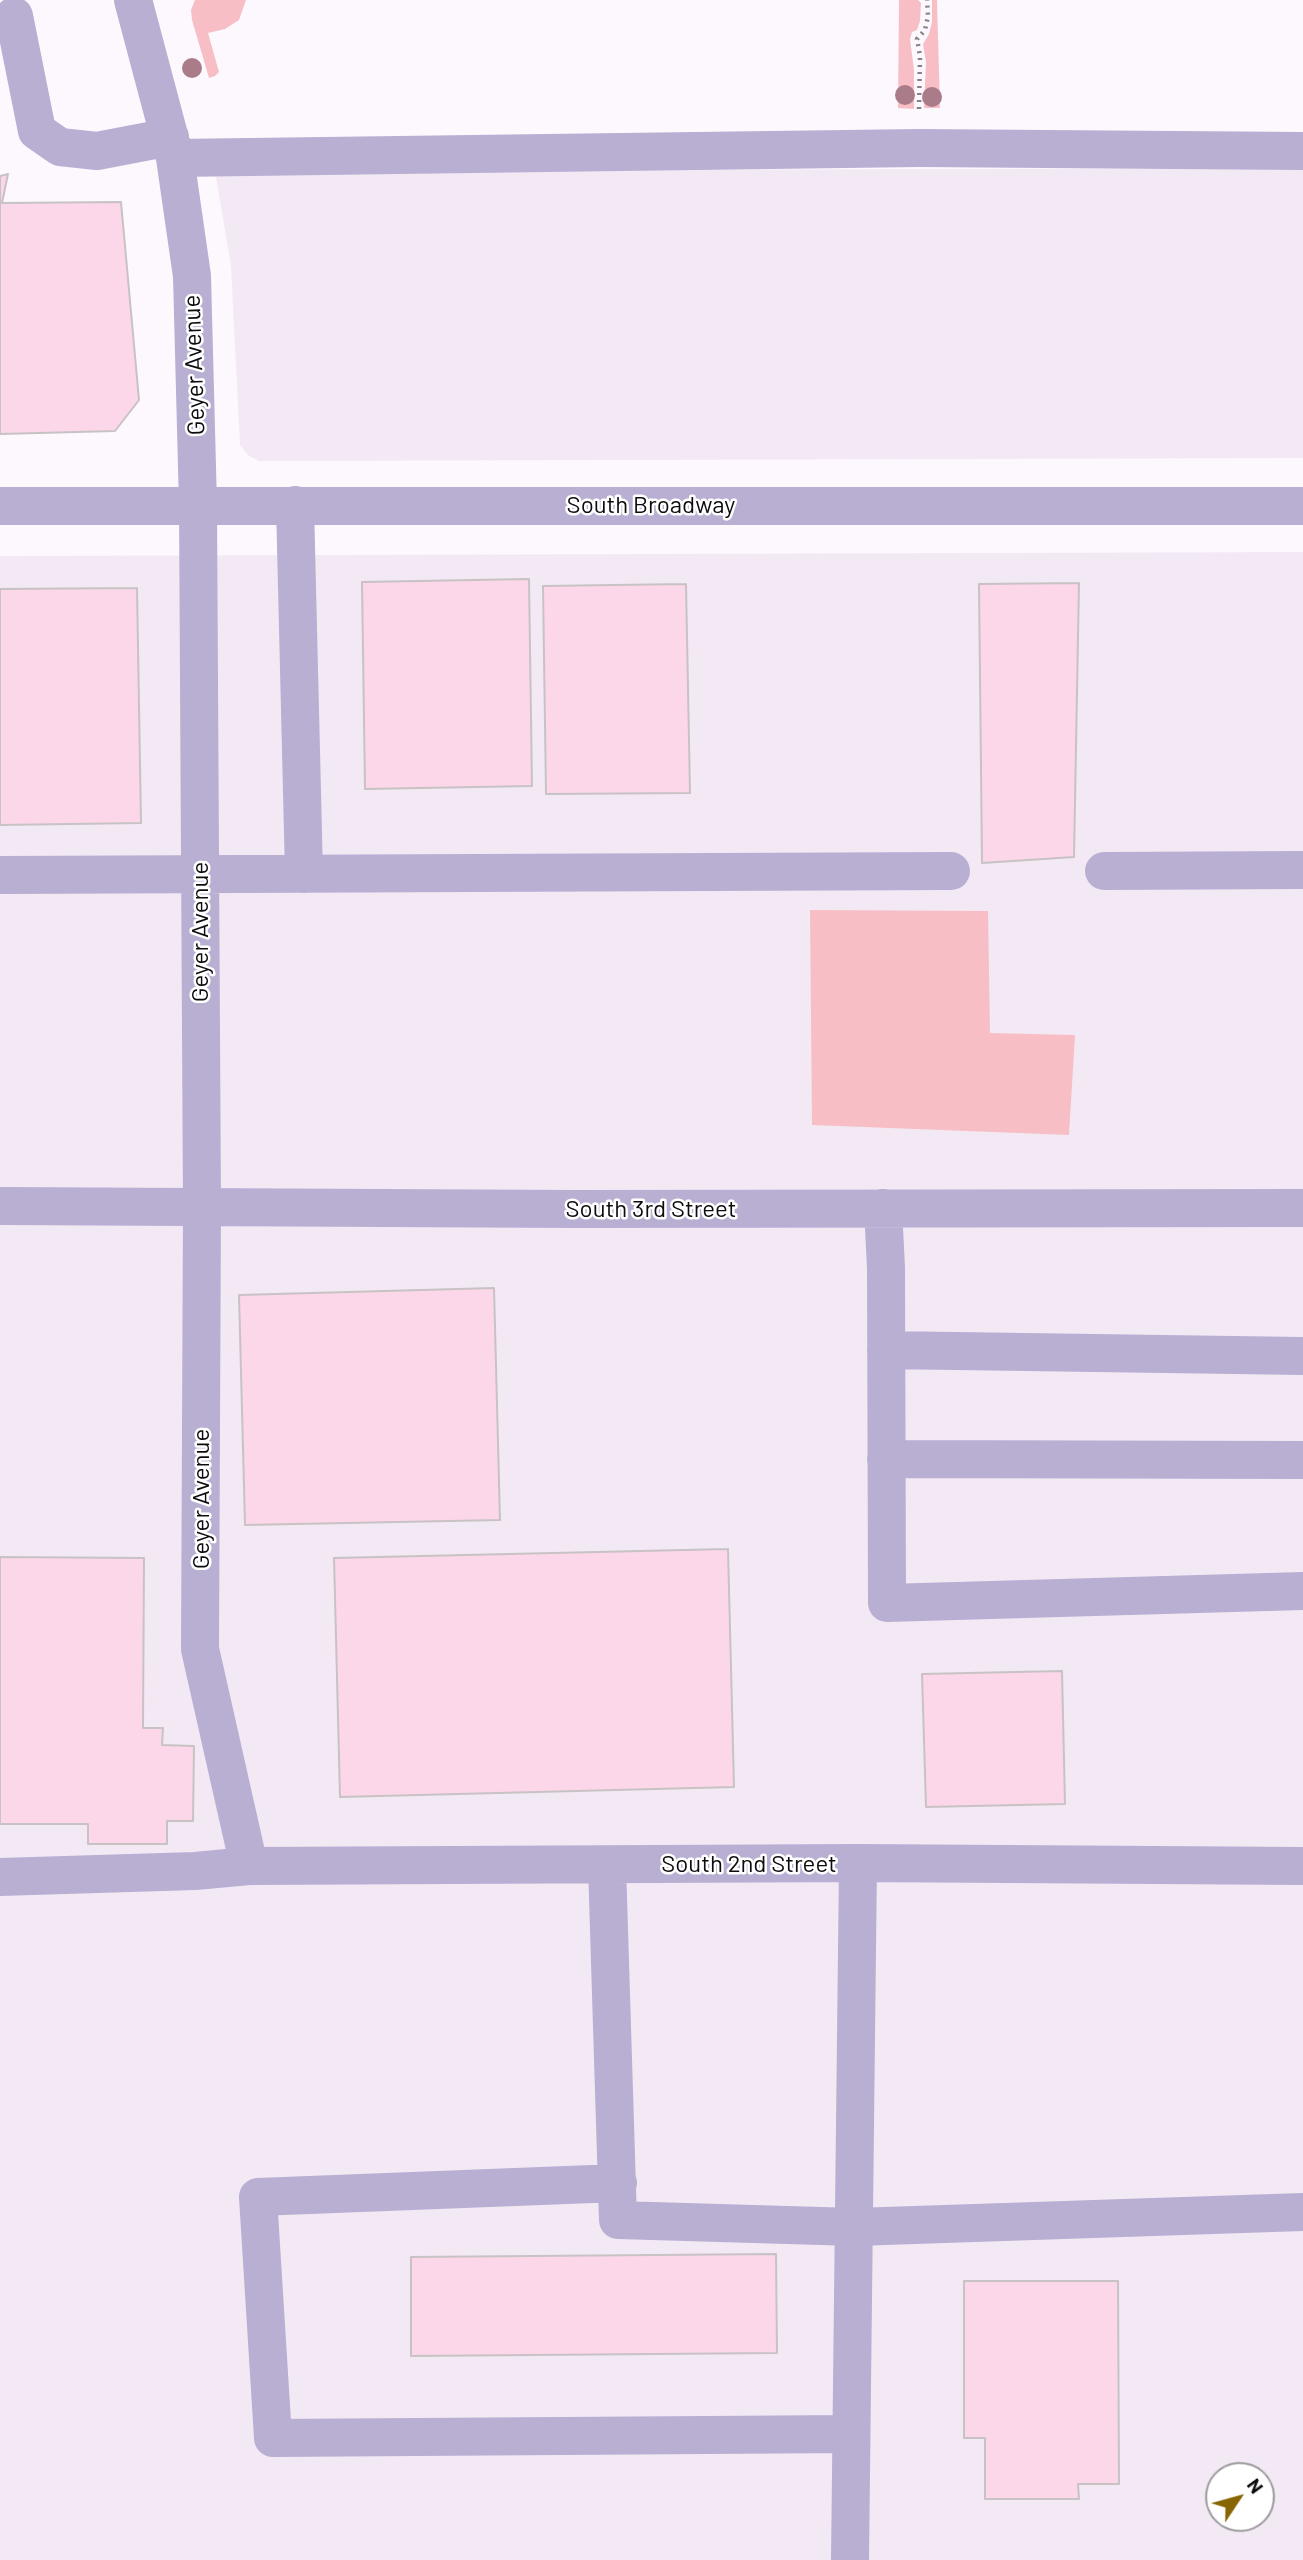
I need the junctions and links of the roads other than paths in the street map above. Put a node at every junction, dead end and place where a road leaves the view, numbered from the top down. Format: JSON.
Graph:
{"nodes":[{"id":1,"x":133,"y":0,"type":"edge"},
{"id":2,"x":14,"y":16,"type":"dead end"},
{"id":3,"x":173,"y":147,"type":"junction"},
{"id":4,"x":1303,"y":151,"type":"edge"},
{"id":5,"x":295,"y":505,"type":"junction"},
{"id":6,"x":0,"y":506,"type":"edge"},
{"id":7,"x":198,"y":506,"type":"junction"},
{"id":8,"x":1303,"y":506,"type":"edge"},
{"id":9,"x":1303,"y":870,"type":"edge"},
{"id":10,"x":951,"y":871,"type":"dead end"},
{"id":11,"x":1104,"y":871,"type":"dead end"},
{"id":12,"x":200,"y":874,"type":"junction"},
{"id":13,"x":304,"y":874,"type":"junction"},
{"id":14,"x":0,"y":875,"type":"edge"},
{"id":15,"x":0,"y":1206,"type":"edge"},
{"id":16,"x":202,"y":1206,"type":"junction"},
{"id":17,"x":883,"y":1208,"type":"junction"},
{"id":18,"x":1303,"y":1208,"type":"edge"},
{"id":19,"x":886,"y":1350,"type":"junction"},
{"id":20,"x":1303,"y":1356,"type":"edge"},
{"id":21,"x":887,"y":1460,"type":"junction"},
{"id":22,"x":1303,"y":1460,"type":"edge"},
{"id":23,"x":1303,"y":1591,"type":"edge"},
{"id":24,"x":858,"y":1863,"type":"junction"},
{"id":25,"x":607,"y":1865,"type":"junction"},
{"id":26,"x":249,"y":1866,"type":"junction"},
{"id":27,"x":1303,"y":1866,"type":"edge"},
{"id":28,"x":0,"y":1877,"type":"edge"},
{"id":29,"x":618,"y":2183,"type":"junction"},
{"id":30,"x":1303,"y":2212,"type":"edge"},
{"id":31,"x":855,"y":2227,"type":"junction"},
{"id":32,"x":850,"y":2434,"type":"junction"},
{"id":33,"x":850,"y":2560,"type":"edge"}],
"edges":[{"from":1,"to":3,"type":"street","name":"Geyer Avenue"},
{"from":2,"to":3,"type":"street"},
{"from":3,"to":4,"type":"street"},
{"from":3,"to":7,"type":"street","name":"Geyer Avenue"},
{"from":5,"to":7,"type":"street","name":"South Broadway"},
{"from":5,"to":8,"type":"street","name":"South Broadway"},
{"from":5,"to":13,"type":"street"},
{"from":6,"to":7,"type":"street","name":"South Broadway"},
{"from":7,"to":12,"type":"street","name":"Geyer Avenue"},
{"from":9,"to":11,"type":"street"},
{"from":10,"to":13,"type":"street"},
{"from":12,"to":13,"type":"street"},
{"from":12,"to":14,"type":"street"},
{"from":12,"to":16,"type":"street","name":"Geyer Avenue"},
{"from":15,"to":16,"type":"street","name":"South 3rd Street"},
{"from":16,"to":17,"type":"street","name":"South 3rd Street"},
{"from":16,"to":26,"type":"street","name":"Geyer Avenue"},
{"from":17,"to":18,"type":"street","name":"South 3rd Street"},
{"from":17,"to":19,"type":"street"},
{"from":19,"to":20,"type":"street"},
{"from":19,"to":21,"type":"street"},
{"from":21,"to":22,"type":"street"},
{"from":21,"to":23,"type":"street"},
{"from":24,"to":25,"type":"street","name":"South 2nd Street"},
{"from":24,"to":27,"type":"street","name":"South 2nd Street"},
{"from":24,"to":31,"type":"street"},
{"from":25,"to":26,"type":"street","name":"South 2nd Street"},
{"from":25,"to":29,"type":"street"},
{"from":26,"to":28,"type":"street","name":"South 2nd Street"},
{"from":29,"to":31,"type":"street"},
{"from":29,"to":32,"type":"street"},
{"from":30,"to":31,"type":"street"},
{"from":31,"to":32,"type":"street"},
{"from":32,"to":33,"type":"street"}]}
